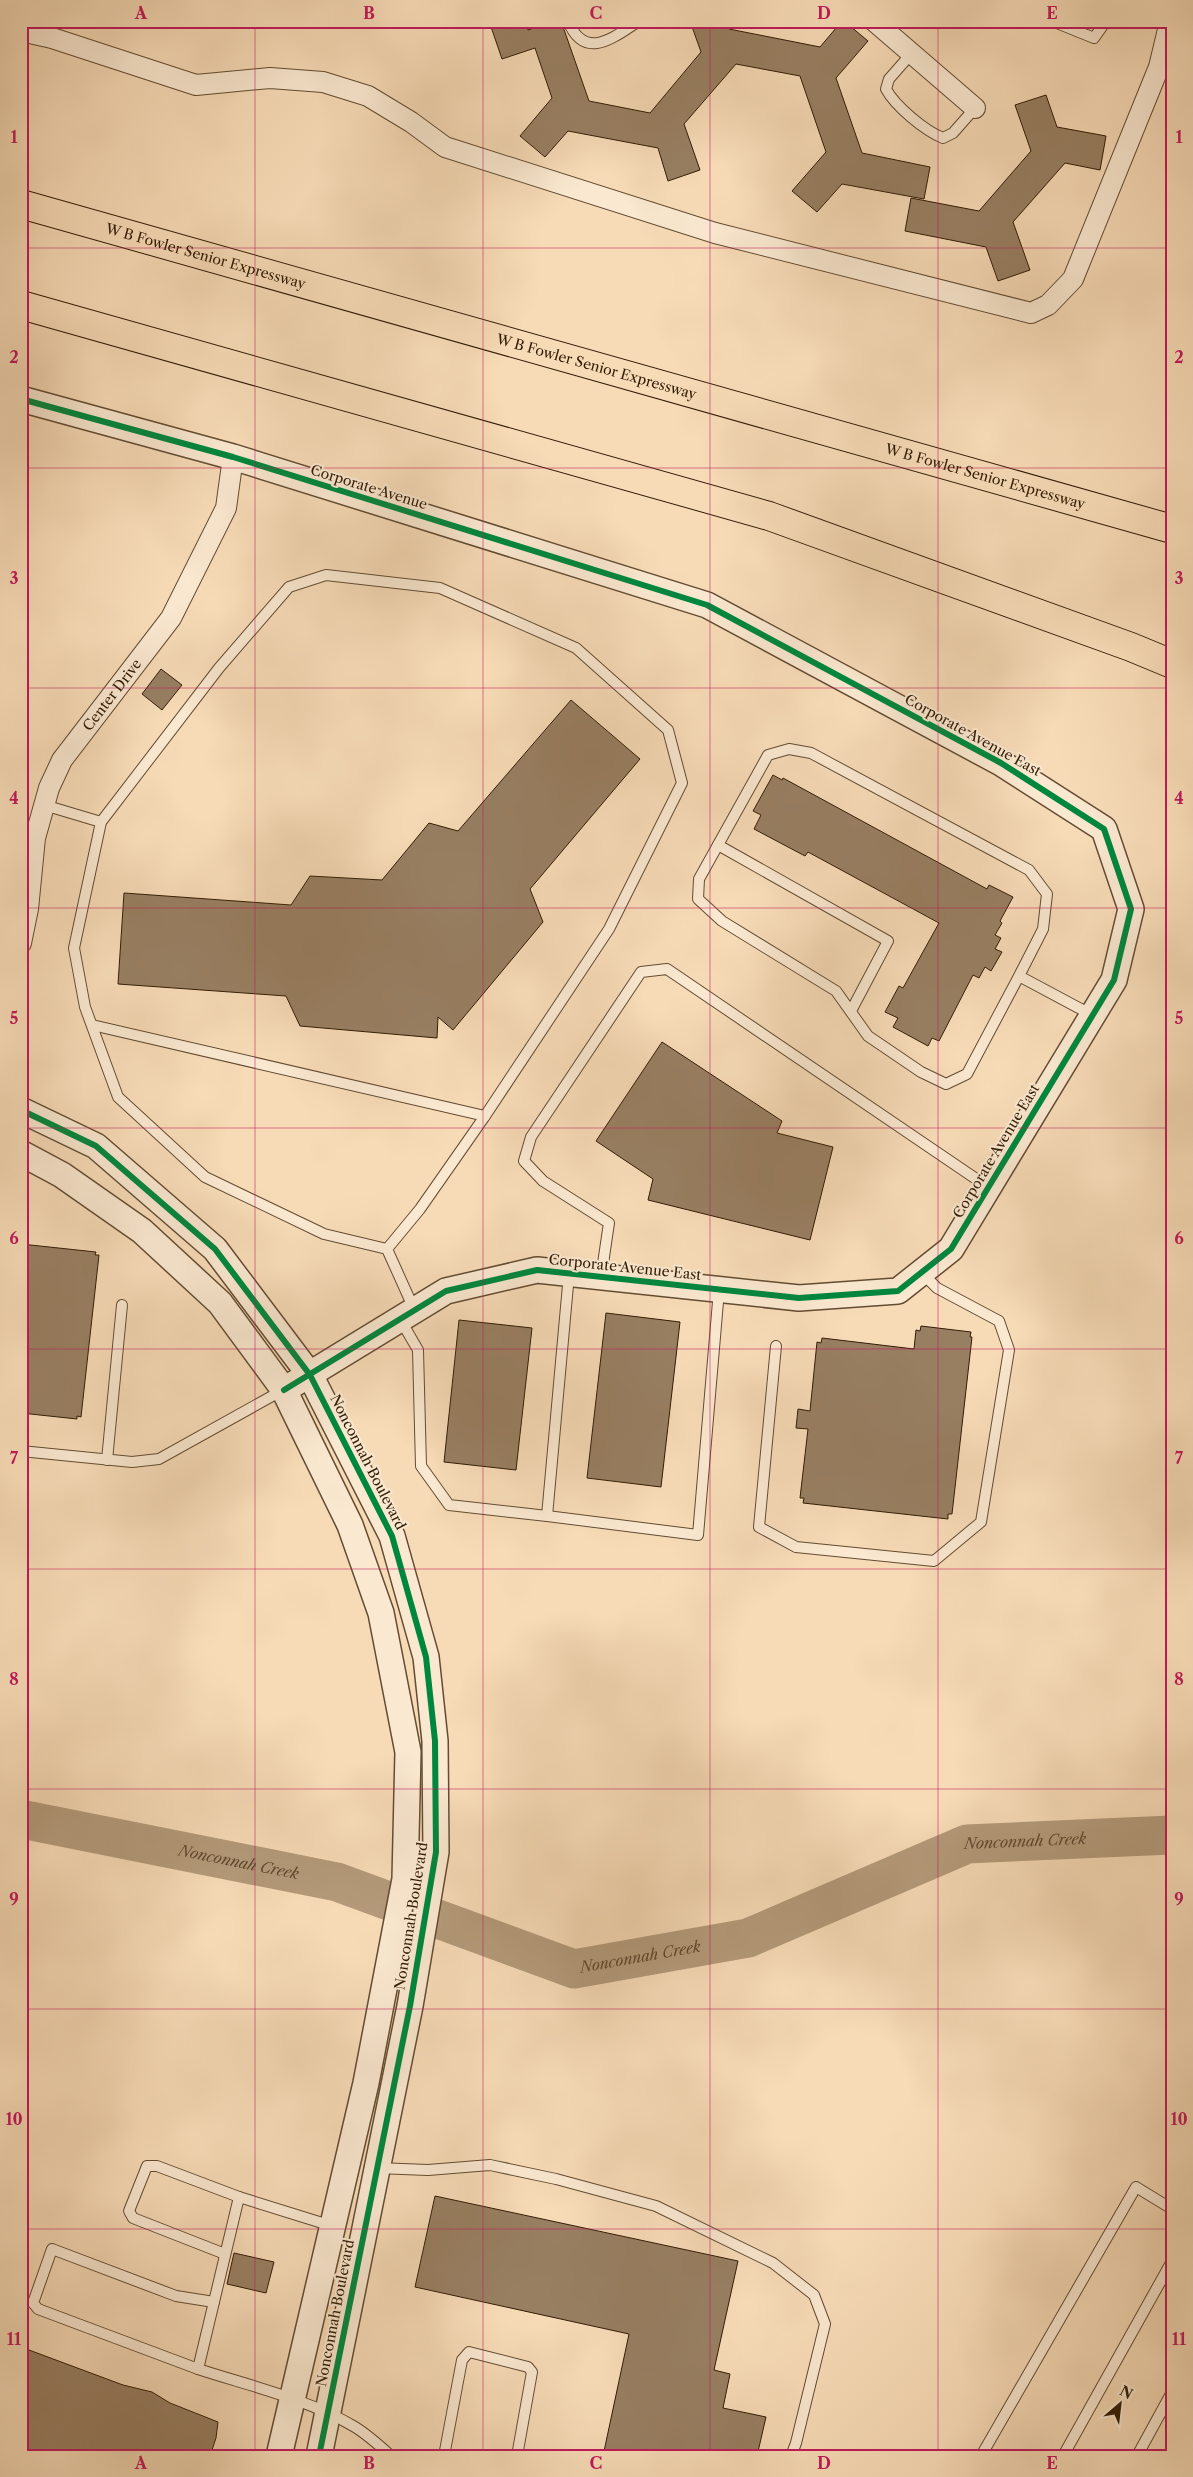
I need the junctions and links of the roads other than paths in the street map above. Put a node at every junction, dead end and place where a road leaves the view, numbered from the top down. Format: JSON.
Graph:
{"nodes":[{"id":1,"x":568,"y":21,"type":"edge"},
{"id":2,"x":639,"y":21,"type":"edge"},
{"id":3,"x":874,"y":21,"type":"edge"},
{"id":4,"x":1052,"y":21,"type":"edge"},
{"id":5,"x":1106,"y":21,"type":"edge"},
{"id":6,"x":1170,"y":21,"type":"edge"},
{"id":7,"x":21,"y":31,"type":"edge"},
{"id":8,"x":911,"y":54,"type":"junction"},
{"id":9,"x":975,"y":108,"type":"joint"},
{"id":10,"x":21,"y":204,"type":"edge"},
{"id":11,"x":21,"y":305,"type":"edge"},
{"id":12,"x":21,"y":399,"type":"edge"},
{"id":13,"x":233,"y":457,"type":"junction"},
{"id":14,"x":1172,"y":529,"type":"edge"},
{"id":15,"x":707,"y":606,"type":"joint"},
{"id":16,"x":1131,"y":647,"type":"junction"},
{"id":17,"x":1172,"y":664,"type":"edge"},
{"id":18,"x":1172,"y":669,"type":"edge"},
{"id":19,"x":44,"y":805,"type":"junction"},
{"id":20,"x":101,"y":822,"type":"junction"},
{"id":21,"x":718,"y":845,"type":"junction"},
{"id":22,"x":21,"y":943,"type":"edge"},
{"id":23,"x":1019,"y":976,"type":"junction"},
{"id":24,"x":851,"y":1011,"type":"junction"},
{"id":25,"x":1092,"y":1015,"type":"junction"},
{"id":26,"x":92,"y":1025,"type":"junction"},
{"id":27,"x":21,"y":1110,"type":"edge"},
{"id":28,"x":485,"y":1116,"type":"junction"},
{"id":29,"x":21,"y":1153,"type":"edge"},
{"id":30,"x":988,"y":1187,"type":"junction"},
{"id":31,"x":387,"y":1249,"type":"junction"},
{"id":32,"x":922,"y":1272,"type":"junction"},
{"id":33,"x":569,"y":1273,"type":"junction"},
{"id":34,"x":601,"y":1277,"type":"junction"},
{"id":35,"x":719,"y":1290,"type":"junction"},
{"id":36,"x":122,"y":1305,"type":"dead end"},
{"id":37,"x":408,"y":1315,"type":"junction"},
{"id":38,"x":776,"y":1346,"type":"dead end"},
{"id":39,"x":310,"y":1375,"type":"junction"},
{"id":40,"x":284,"y":1390,"type":"junction"},
{"id":41,"x":21,"y":1451,"type":"edge"},
{"id":42,"x":107,"y":1460,"type":"junction"},
{"id":43,"x":547,"y":1516,"type":"junction"},
{"id":44,"x":377,"y":2168,"type":"junction"},
{"id":45,"x":239,"y":2197,"type":"junction"},
{"id":46,"x":1172,"y":2209,"type":"edge"},
{"id":47,"x":332,"y":2226,"type":"junction"},
{"id":48,"x":225,"y":2254,"type":"junction"},
{"id":49,"x":1172,"y":2260,"type":"edge"},
{"id":50,"x":214,"y":2302,"type":"junction"},
{"id":51,"x":198,"y":2369,"type":"junction"},
{"id":52,"x":1172,"y":2392,"type":"edge"},
{"id":53,"x":292,"y":2399,"type":"junction"},
{"id":54,"x":328,"y":2414,"type":"junction"},
{"id":55,"x":279,"y":2456,"type":"edge"},
{"id":56,"x":319,"y":2456,"type":"edge"},
{"id":57,"x":391,"y":2456,"type":"edge"},
{"id":58,"x":444,"y":2456,"type":"edge"},
{"id":59,"x":517,"y":2456,"type":"edge"},
{"id":60,"x":791,"y":2456,"type":"edge"},
{"id":61,"x":981,"y":2456,"type":"edge"},
{"id":62,"x":1063,"y":2456,"type":"edge"},
{"id":63,"x":1137,"y":2456,"type":"edge"}],
"edges":[{"from":1,"to":2,"type":"lane"},
{"from":3,"to":8,"type":"street"},
{"from":4,"to":5,"type":"lane"},
{"from":6,"to":7,"type":"street"},
{"from":8,"to":9,"type":"street"},
{"from":8,"to":9,"type":"lane"},
{"from":10,"to":14,"type":"highway","name":"W B Fowler Senior Expressway"},
{"from":11,"to":16,"type":"highway"},
{"from":12,"to":13,"type":"street","name":"Corporate Avenue"},
{"from":13,"to":15,"type":"street","name":"Corporate Avenue"},
{"from":13,"to":19,"type":"street","name":"Center Drive"},
{"from":15,"to":25,"type":"street","name":"Corporate Avenue East"},
{"from":16,"to":17,"type":"highway"},
{"from":16,"to":18,"type":"highway"},
{"from":19,"to":20,"type":"lane"},
{"from":19,"to":22,"type":"street","name":"Center Drive"},
{"from":20,"to":26,"type":"lane"},
{"from":20,"to":28,"type":"lane"},
{"from":21,"to":23,"type":"lane"},
{"from":21,"to":24,"type":"lane"},
{"from":21,"to":24,"type":"lane"},
{"from":23,"to":24,"type":"lane"},
{"from":23,"to":25,"type":"lane"},
{"from":25,"to":30,"type":"street","name":"Corporate Avenue East"},
{"from":26,"to":28,"type":"lane"},
{"from":26,"to":31,"type":"lane"},
{"from":27,"to":39,"type":"street","name":"Nonconnah Boulevard"},
{"from":28,"to":31,"type":"lane"},
{"from":29,"to":40,"type":"street","name":"Nonconnah Boulevard"},
{"from":30,"to":32,"type":"street","name":"Corporate Avenue East"},
{"from":30,"to":34,"type":"lane"},
{"from":31,"to":37,"type":"lane"},
{"from":32,"to":35,"type":"street","name":"Corporate Avenue East"},
{"from":32,"to":38,"type":"lane"},
{"from":33,"to":34,"type":"street","name":"Corporate Avenue East"},
{"from":33,"to":37,"type":"street","name":"Corporate Avenue East"},
{"from":33,"to":43,"type":"lane"},
{"from":34,"to":35,"type":"street","name":"Corporate Avenue East"},
{"from":35,"to":43,"type":"lane"},
{"from":36,"to":42,"type":"lane"},
{"from":37,"to":39,"type":"street","name":"Corporate Avenue East"},
{"from":37,"to":43,"type":"lane"},
{"from":39,"to":40,"type":"street","name":"Corporate Avenue East"},
{"from":39,"to":44,"type":"street","name":"Nonconnah Boulevard"},
{"from":40,"to":42,"type":"lane"},
{"from":40,"to":47,"type":"street","name":"Nonconnah Boulevard"},
{"from":41,"to":42,"type":"lane"},
{"from":44,"to":54,"type":"street","name":"Nonconnah Boulevard"},
{"from":44,"to":60,"type":"lane"},
{"from":45,"to":47,"type":"lane"},
{"from":45,"to":48,"type":"lane"},
{"from":45,"to":48,"type":"lane"},
{"from":46,"to":61,"type":"lane"},
{"from":47,"to":53,"type":"street","name":"Nonconnah Boulevard"},
{"from":48,"to":50,"type":"lane"},
{"from":49,"to":62,"type":"lane"},
{"from":50,"to":51,"type":"lane"},
{"from":50,"to":51,"type":"lane"},
{"from":51,"to":53,"type":"lane"},
{"from":52,"to":63,"type":"lane"},
{"from":53,"to":54,"type":"lane"},
{"from":53,"to":55,"type":"street","name":"Nonconnah Boulevard"},
{"from":54,"to":56,"type":"street","name":"Nonconnah Boulevard"},
{"from":54,"to":57,"type":"lane"},
{"from":58,"to":59,"type":"lane"}]}
